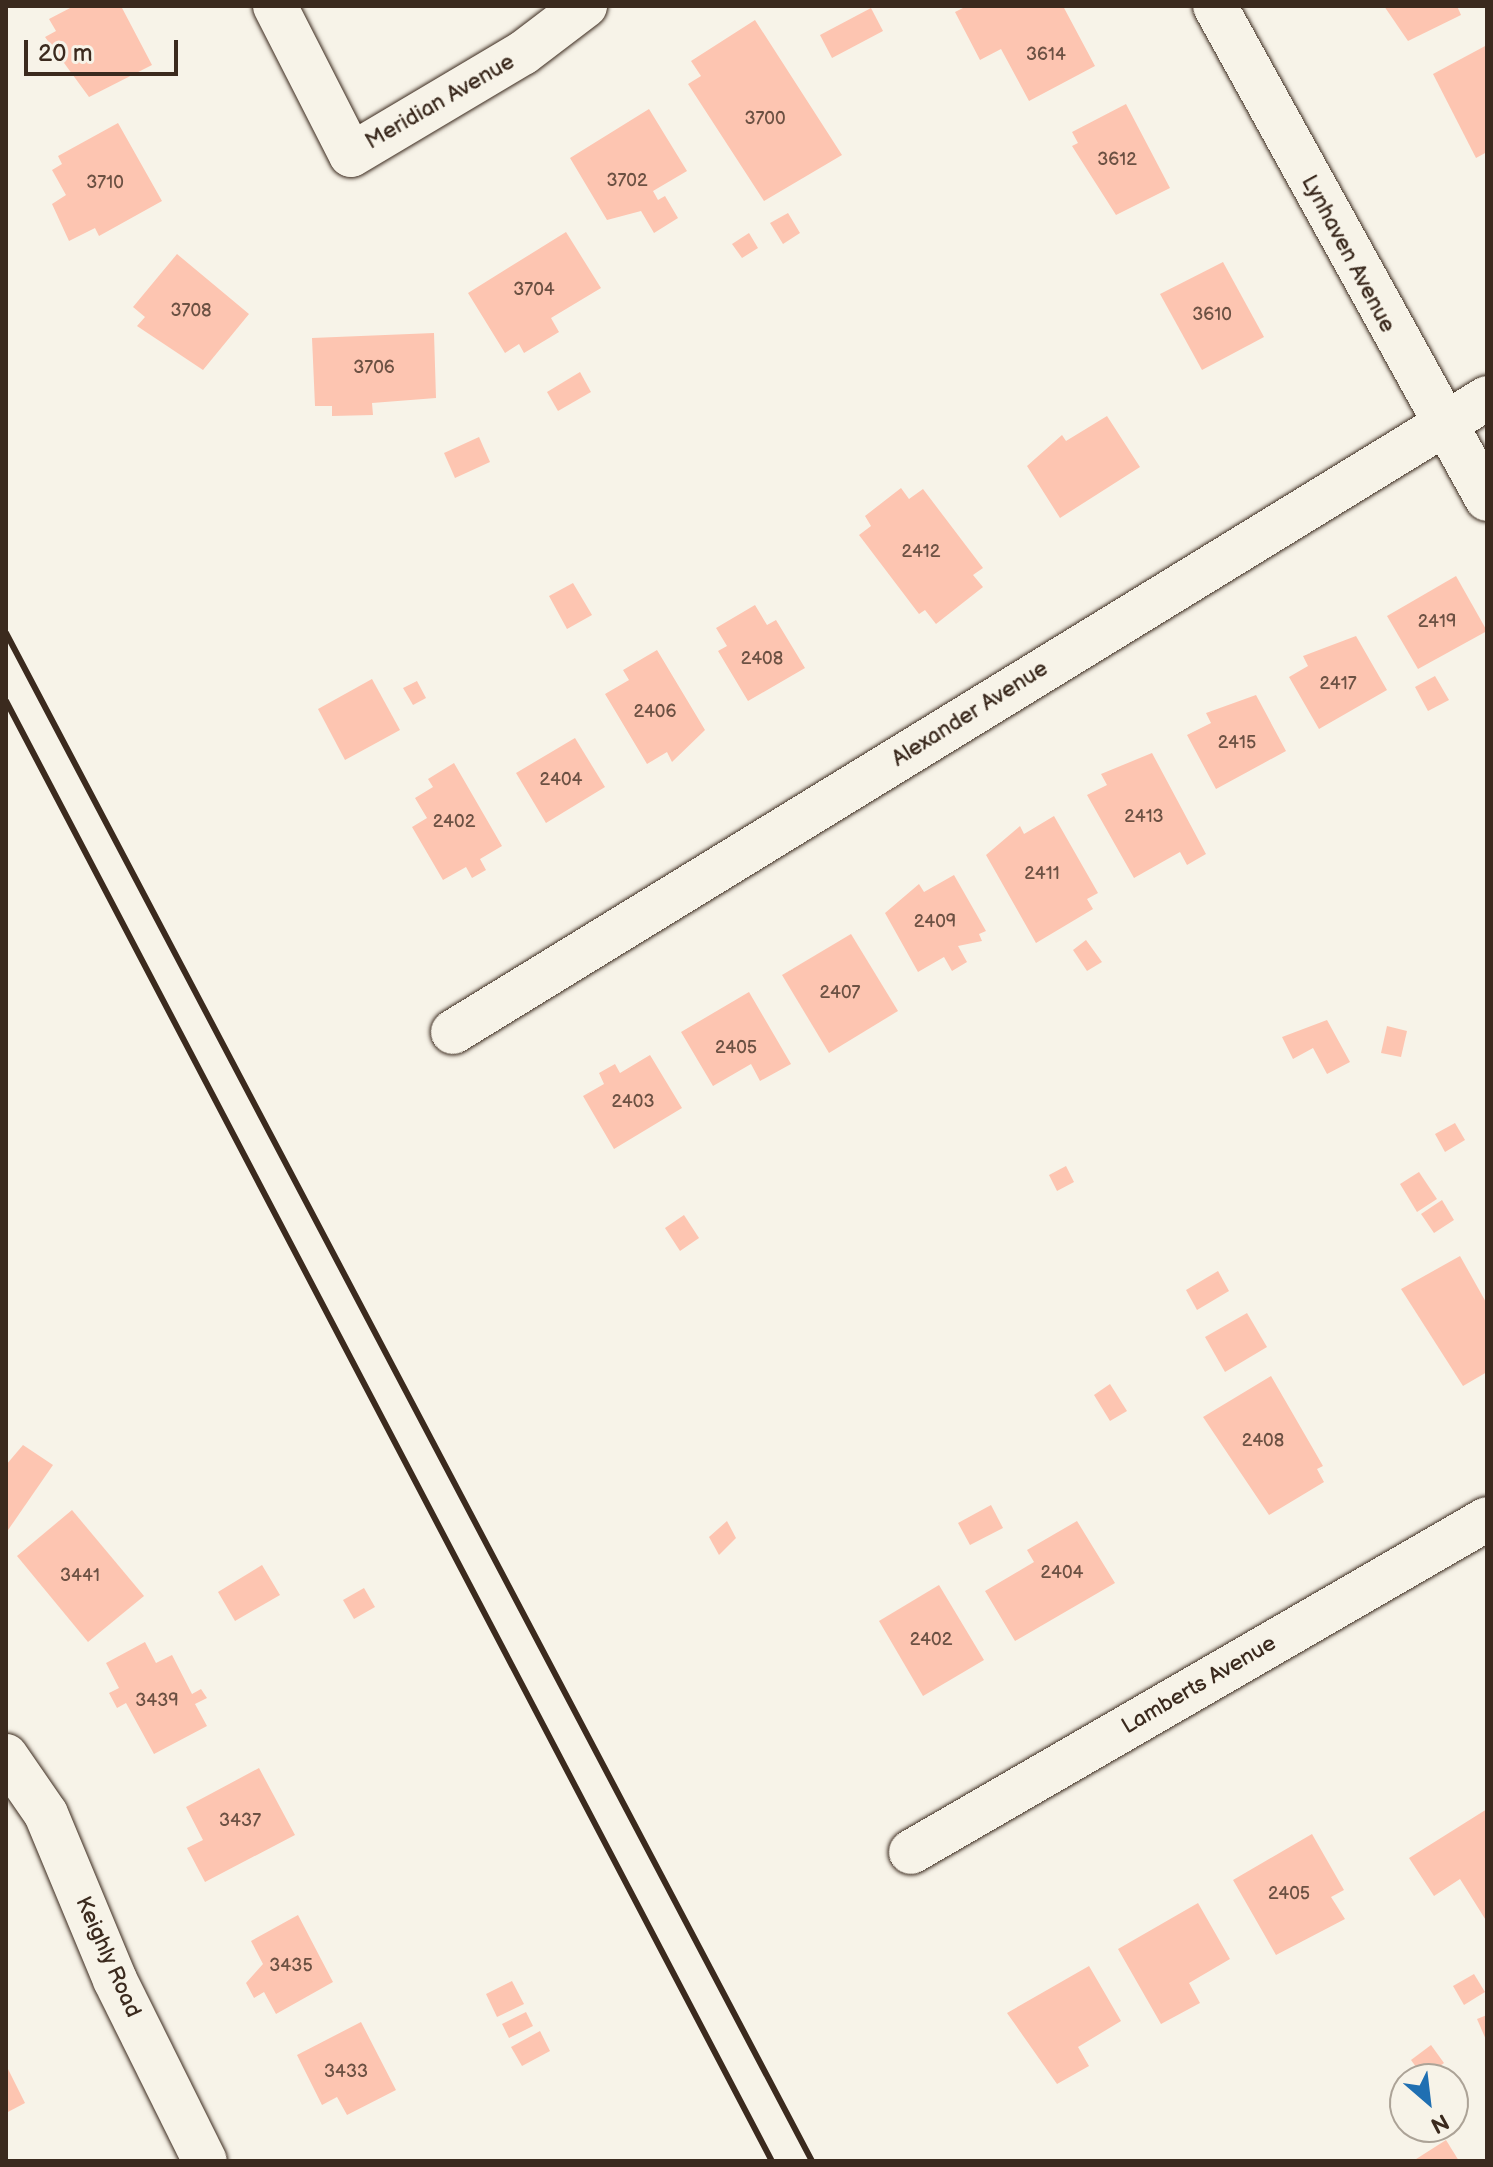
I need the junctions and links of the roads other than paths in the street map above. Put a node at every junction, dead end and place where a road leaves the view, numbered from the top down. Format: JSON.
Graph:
{"nodes":[{"id":1,"x":275,"y":6,"type":"edge"},
{"id":2,"x":585,"y":6,"type":"edge"},
{"id":3,"x":1215,"y":6,"type":"edge"},
{"id":4,"x":1487,"y":398,"type":"edge"},
{"id":5,"x":1440,"y":425,"type":"junction"},
{"id":6,"x":1487,"y":499,"type":"edge"},
{"id":7,"x":453,"y":1032,"type":"dead end"},
{"id":8,"x":1487,"y":1519,"type":"edge"},
{"id":9,"x":6,"y":1756,"type":"edge"},
{"id":10,"x":911,"y":1852,"type":"dead end"},
{"id":11,"x":205,"y":2161,"type":"edge"}],
"edges":[{"from":1,"to":2,"type":"street","name":"Meridian Avenue"},
{"from":3,"to":5,"type":"street","name":"Lynhaven Avenue"},
{"from":4,"to":5,"type":"street","name":"Alexander Avenue"},
{"from":5,"to":6,"type":"street","name":"Lynhaven Avenue"},
{"from":5,"to":7,"type":"street","name":"Alexander Avenue"},
{"from":8,"to":10,"type":"street","name":"Lamberts Avenue"},
{"from":9,"to":11,"type":"street","name":"Keighly Road"}]}
